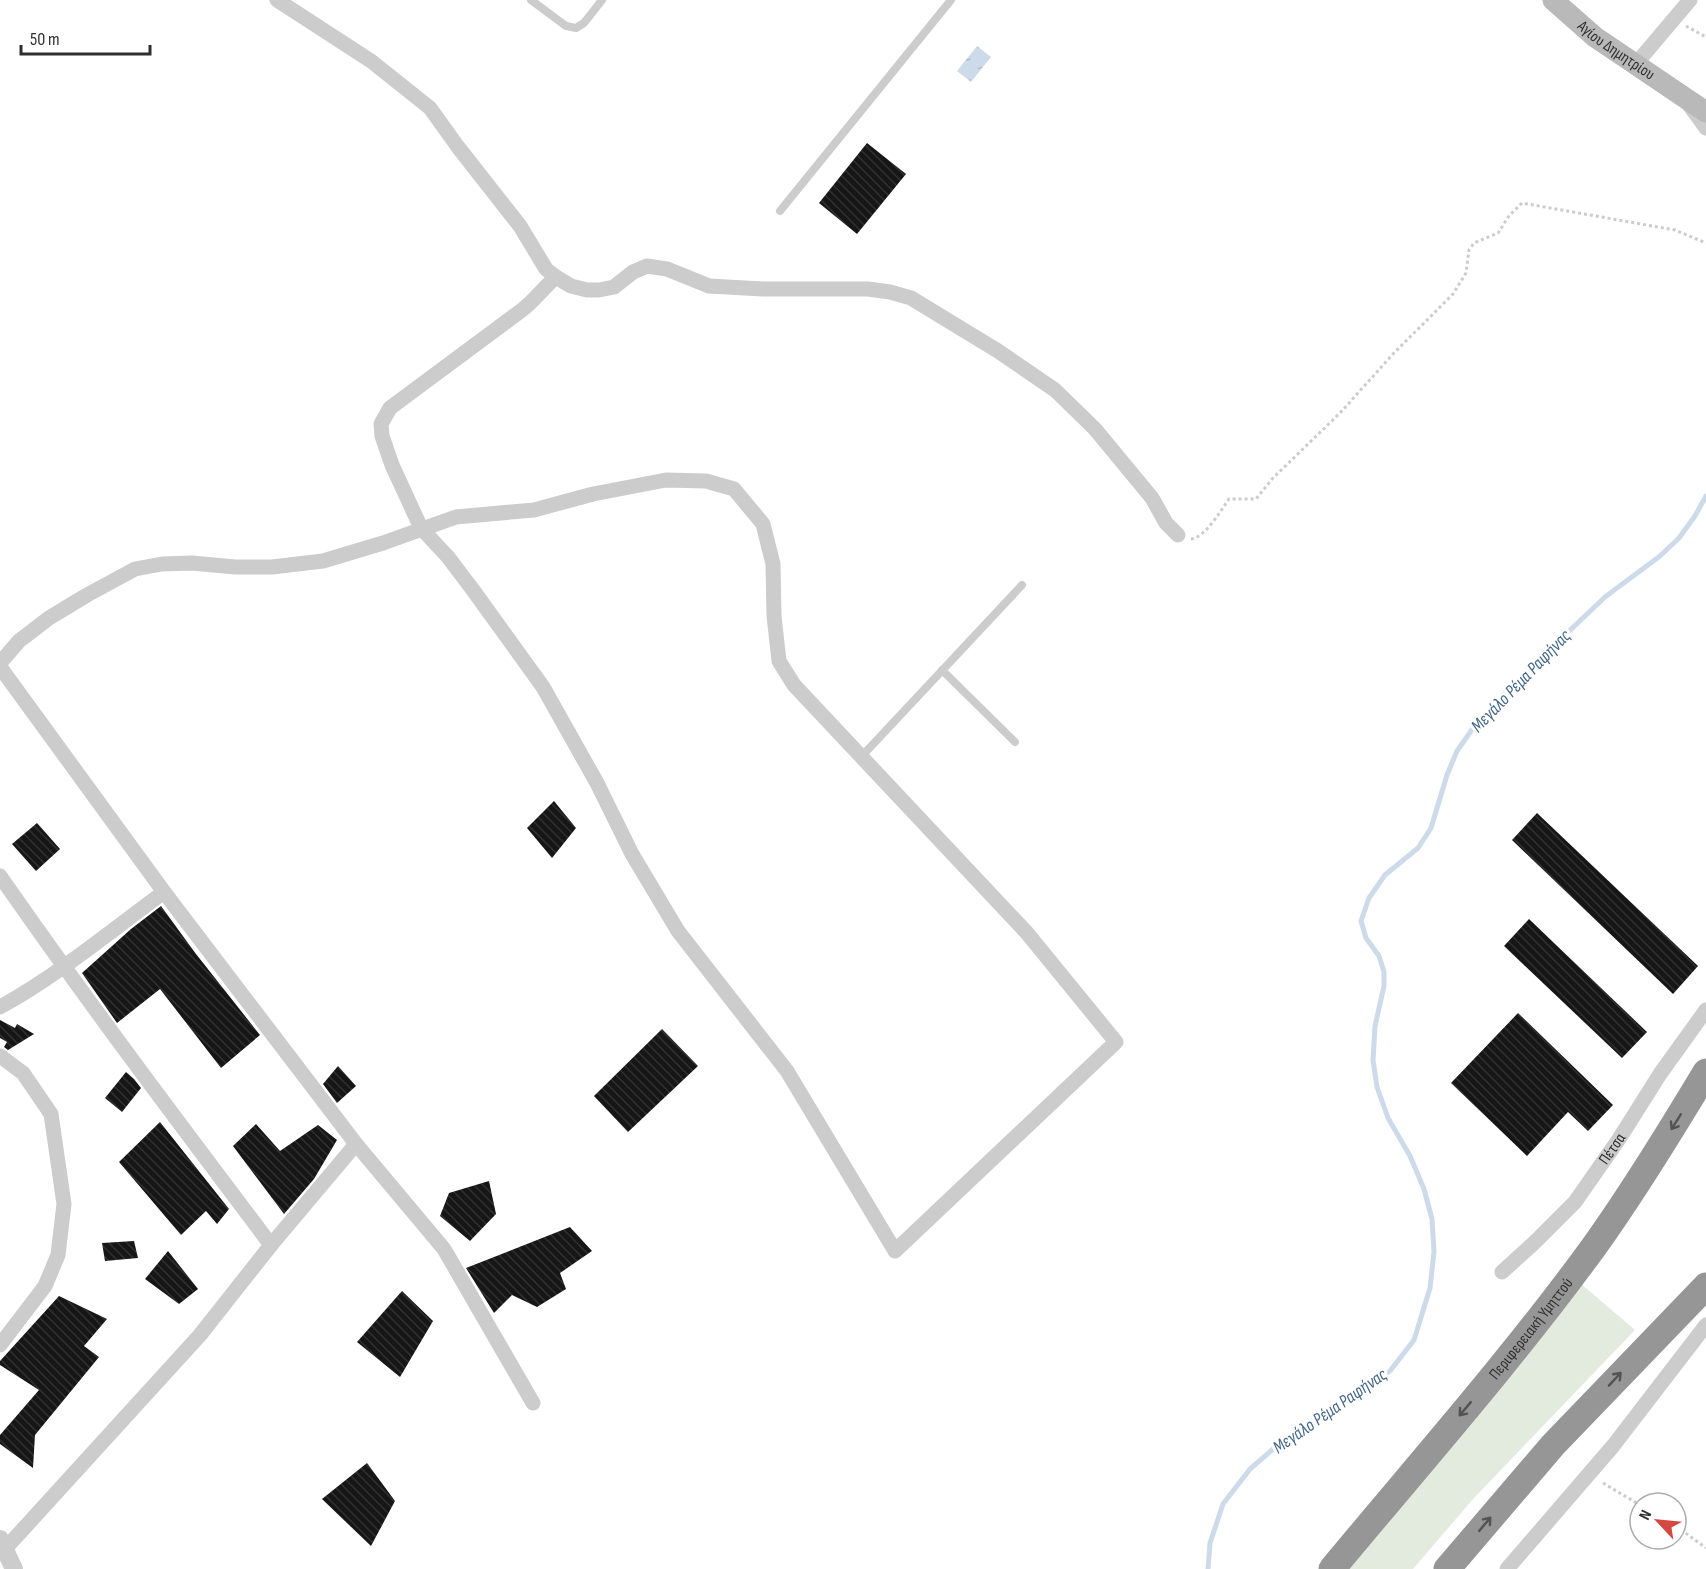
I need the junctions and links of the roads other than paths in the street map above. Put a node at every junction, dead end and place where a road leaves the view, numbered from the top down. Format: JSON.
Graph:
{"nodes":[{"id":1,"x":278,"y":0,"type":"edge"},
{"id":2,"x":531,"y":0,"type":"edge"},
{"id":3,"x":602,"y":0,"type":"edge"},
{"id":4,"x":951,"y":0,"type":"edge"},
{"id":5,"x":1553,"y":0,"type":"edge"},
{"id":6,"x":1690,"y":0,"type":"edge"},
{"id":7,"x":1635,"y":65,"type":"junction"},
{"id":8,"x":1683,"y":96,"type":"junction"},
{"id":9,"x":1706,"y":112,"type":"edge"},
{"id":10,"x":1706,"y":128,"type":"edge"},
{"id":11,"x":780,"y":211,"type":"dead end"},
{"id":12,"x":556,"y":277,"type":"junction"},
{"id":13,"x":422,"y":528,"type":"junction"},
{"id":14,"x":1178,"y":536,"type":"road end"},
{"id":15,"x":1022,"y":585,"type":"dead end"},
{"id":16,"x":0,"y":665,"type":"edge"},
{"id":17,"x":942,"y":670,"type":"junction"},
{"id":18,"x":1015,"y":742,"type":"dead end"},
{"id":19,"x":862,"y":756,"type":"junction"},
{"id":20,"x":0,"y":876,"type":"edge"},
{"id":21,"x":164,"y":892,"type":"junction"},
{"id":22,"x":63,"y":966,"type":"junction"},
{"id":23,"x":0,"y":1007,"type":"edge"},
{"id":24,"x":1706,"y":1010,"type":"edge"},
{"id":25,"x":0,"y":1056,"type":"edge"},
{"id":26,"x":1706,"y":1072,"type":"edge"},
{"id":27,"x":356,"y":1144,"type":"junction"},
{"id":28,"x":272,"y":1245,"type":"junction"},
{"id":29,"x":1502,"y":1272,"type":"dead end"},
{"id":30,"x":1706,"y":1286,"type":"edge"},
{"id":31,"x":1706,"y":1325,"type":"edge"},
{"id":32,"x":0,"y":1345,"type":"edge"},
{"id":33,"x":532,"y":1403,"type":"dead end"},
{"id":34,"x":3,"y":1544,"type":"edge"},
{"id":35,"x":14,"y":1569,"type":"edge"},
{"id":36,"x":1332,"y":1569,"type":"edge"},
{"id":37,"x":1448,"y":1569,"type":"edge"},
{"id":38,"x":1507,"y":1569,"type":"edge"}],
"edges":[{"from":1,"to":12,"type":"street"},
{"from":2,"to":3,"type":"lane"},
{"from":4,"to":11,"type":"lane"},
{"from":5,"to":7,"type":"main road","name":"Αγίου Δημητρίου"},
{"from":6,"to":7,"type":"street"},
{"from":7,"to":8,"type":"main road","name":"Αγίου Δημητρίου"},
{"from":8,"to":9,"type":"main road"},
{"from":8,"to":10,"type":"street"},
{"from":12,"to":13,"type":"street"},
{"from":12,"to":14,"type":"street"},
{"from":13,"to":16,"type":"street"},
{"from":13,"to":19,"type":"street"},
{"from":13,"to":19,"type":"street"},
{"from":15,"to":17,"type":"lane"},
{"from":16,"to":21,"type":"street"},
{"from":17,"to":18,"type":"lane"},
{"from":17,"to":19,"type":"lane"},
{"from":20,"to":22,"type":"street"},
{"from":21,"to":22,"type":"street"},
{"from":21,"to":27,"type":"street"},
{"from":22,"to":23,"type":"street"},
{"from":22,"to":28,"type":"street"},
{"from":24,"to":29,"type":"street","name":"Πέτσα"},
{"from":25,"to":32,"type":"street"},
{"from":26,"to":36,"type":"highway","name":"Περιφερειακή Υμηττού","one_way":true},
{"from":27,"to":28,"type":"street"},
{"from":27,"to":33,"type":"street"},
{"from":28,"to":34,"type":"street"},
{"from":37,"to":30,"type":"highway","one_way":true},
{"from":31,"to":38,"type":"street"},
{"from":34,"to":35,"type":"street"}]}
